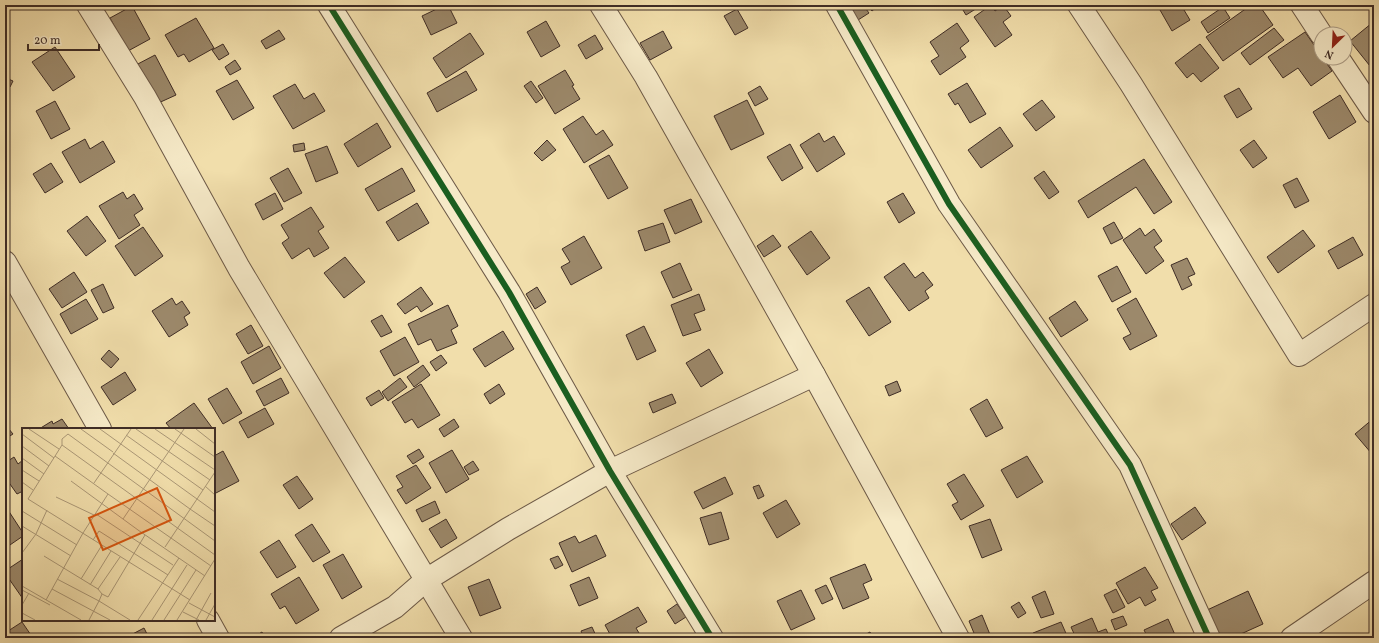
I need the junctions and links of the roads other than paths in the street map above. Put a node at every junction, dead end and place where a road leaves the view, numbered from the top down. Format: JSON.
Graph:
{"nodes":[{"id":1,"x":88,"y":5,"type":"edge"},
{"id":2,"x":329,"y":5,"type":"edge"},
{"id":3,"x":601,"y":5,"type":"edge"},
{"id":4,"x":838,"y":5,"type":"edge"},
{"id":5,"x":1079,"y":5,"type":"edge"},
{"id":6,"x":1302,"y":5,"type":"edge"},
{"id":7,"x":1316,"y":26,"type":"edge"},
{"id":8,"x":1344,"y":66,"type":"edge"},
{"id":9,"x":1371,"y":101,"type":"edge"},
{"id":10,"x":5,"y":262,"type":"edge"},
{"id":11,"x":1374,"y":305,"type":"edge"},
{"id":12,"x":814,"y":375,"type":"junction"},
{"id":13,"x":99,"y":428,"type":"edge"},
{"id":14,"x":610,"y":471,"type":"junction"},
{"id":15,"x":426,"y":580,"type":"junction"},
{"id":16,"x":1374,"y":582,"type":"edge"},
{"id":17,"x":209,"y":621,"type":"edge"},
{"id":18,"x":218,"y":638,"type":"edge"},
{"id":19,"x":341,"y":638,"type":"edge"},
{"id":20,"x":461,"y":638,"type":"edge"},
{"id":21,"x":712,"y":638,"type":"edge"},
{"id":22,"x":958,"y":638,"type":"edge"},
{"id":23,"x":1209,"y":638,"type":"edge"},
{"id":24,"x":1292,"y":638,"type":"edge"}],
"edges":[{"from":1,"to":15,"type":"street"},
{"from":2,"to":14,"type":"street"},
{"from":3,"to":12,"type":"street"},
{"from":4,"to":23,"type":"street"},
{"from":5,"to":11,"type":"street"},
{"from":6,"to":7,"type":"street"},
{"from":8,"to":9,"type":"street"},
{"from":10,"to":13,"type":"street"},
{"from":12,"to":14,"type":"street"},
{"from":12,"to":22,"type":"street"},
{"from":14,"to":15,"type":"street"},
{"from":14,"to":21,"type":"street"},
{"from":15,"to":19,"type":"street"},
{"from":15,"to":20,"type":"street"},
{"from":16,"to":24,"type":"street"},
{"from":17,"to":18,"type":"street"}]}
